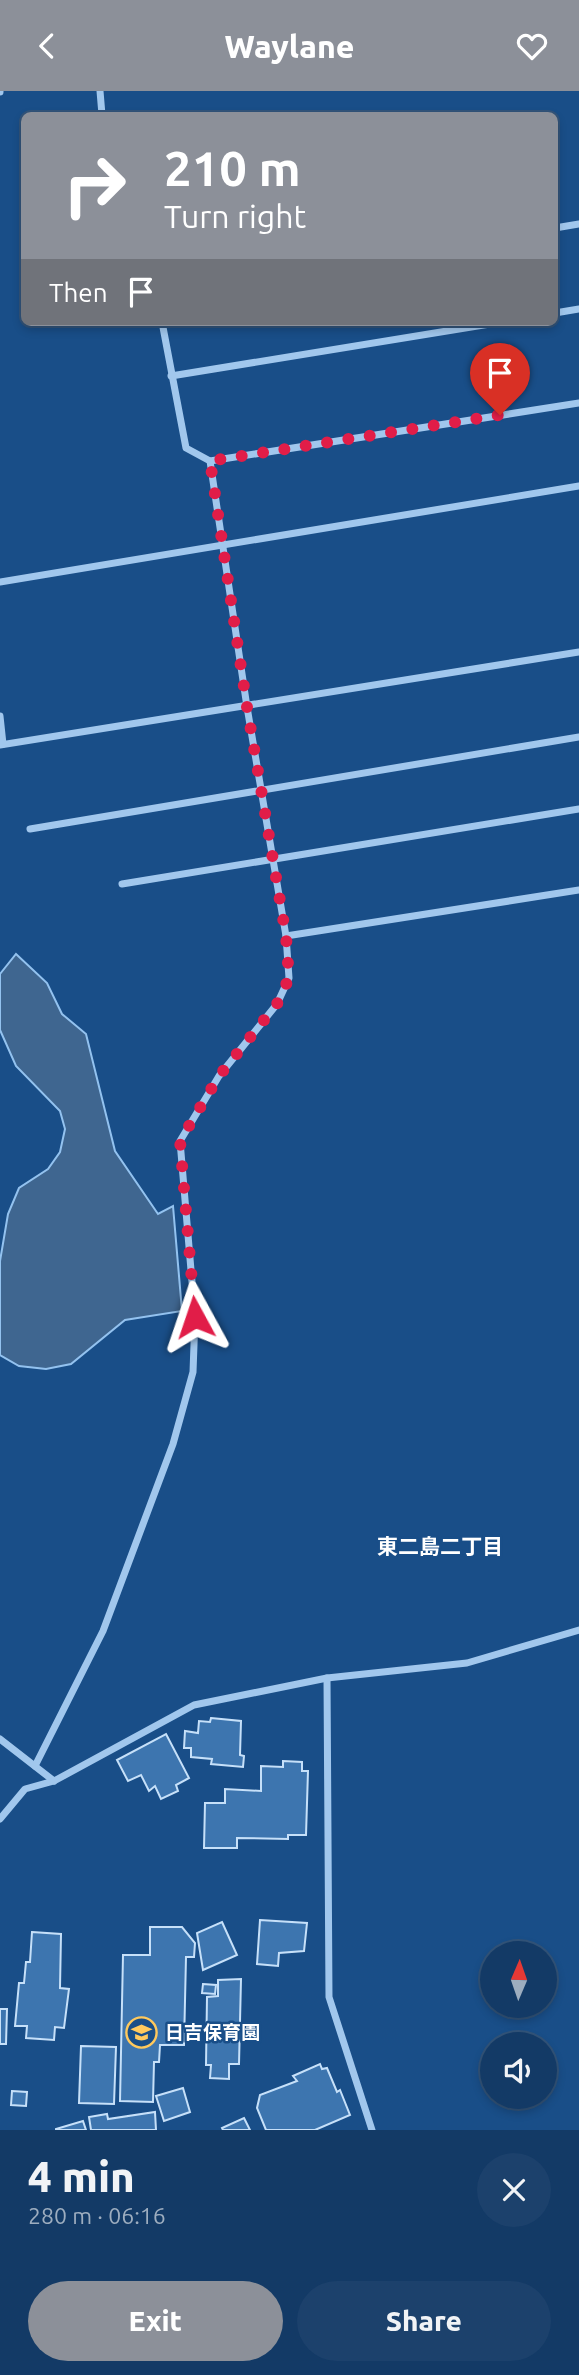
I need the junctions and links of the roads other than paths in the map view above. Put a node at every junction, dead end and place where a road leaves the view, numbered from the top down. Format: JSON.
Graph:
{"nodes":[{"id":1,"x":100,"y":91,"type":"edge"},
{"id":2,"x":102,"y":112,"type":"edge"},
{"id":3,"x":579,"y":224,"type":"edge"},
{"id":4,"x":558,"y":228,"type":"edge"},
{"id":5,"x":579,"y":309,"type":"edge"},
{"id":6,"x":558,"y":312,"type":"edge"},
{"id":7,"x":163,"y":326,"type":"edge"},
{"id":8,"x":477,"y":326,"type":"edge"},
{"id":9,"x":171,"y":376,"type":"junction"},
{"id":10,"x":579,"y":403,"type":"edge"},
{"id":11,"x":210,"y":461,"type":"junction"},
{"id":12,"x":579,"y":486,"type":"edge"},
{"id":13,"x":222,"y":544,"type":"junction"},
{"id":14,"x":0,"y":582,"type":"edge"},
{"id":15,"x":579,"y":652,"type":"edge"},
{"id":16,"x":247,"y":707,"type":"junction"},
{"id":17,"x":0,"y":716,"type":"edge"},
{"id":18,"x":579,"y":737,"type":"edge"},
{"id":19,"x":2,"y":745,"type":"edge"},
{"id":20,"x":261,"y":790,"type":"junction"},
{"id":21,"x":579,"y":809,"type":"edge"},
{"id":22,"x":30,"y":829,"type":"dead end"},
{"id":23,"x":273,"y":860,"type":"junction"},
{"id":24,"x":122,"y":884,"type":"dead end"},
{"id":25,"x":579,"y":890,"type":"edge"},
{"id":26,"x":286,"y":936,"type":"junction"},
{"id":27,"x":579,"y":1630,"type":"edge"},
{"id":28,"x":327,"y":1678,"type":"junction"},
{"id":29,"x":0,"y":1739,"type":"edge"},
{"id":30,"x":35,"y":1766,"type":"junction"},
{"id":31,"x":54,"y":1781,"type":"junction"},
{"id":32,"x":0,"y":1819,"type":"edge"},
{"id":33,"x":372,"y":2130,"type":"edge"}],
"edges":[{"from":1,"to":2,"type":"street"},
{"from":3,"to":4,"type":"street"},
{"from":5,"to":6,"type":"street"},
{"from":7,"to":9,"type":"street"},
{"from":8,"to":9,"type":"street"},
{"from":9,"to":11,"type":"street"},
{"from":10,"to":11,"type":"street"},
{"from":11,"to":13,"type":"street"},
{"from":12,"to":13,"type":"street"},
{"from":13,"to":14,"type":"street"},
{"from":13,"to":16,"type":"street"},
{"from":15,"to":16,"type":"street"},
{"from":16,"to":19,"type":"street"},
{"from":16,"to":20,"type":"street"},
{"from":17,"to":19,"type":"street"},
{"from":18,"to":20,"type":"street"},
{"from":20,"to":22,"type":"street"},
{"from":20,"to":23,"type":"street"},
{"from":21,"to":23,"type":"street"},
{"from":23,"to":24,"type":"street"},
{"from":23,"to":26,"type":"street"},
{"from":25,"to":26,"type":"street"},
{"from":26,"to":30,"type":"street"},
{"from":27,"to":28,"type":"street"},
{"from":28,"to":31,"type":"street"},
{"from":28,"to":33,"type":"street"},
{"from":29,"to":30,"type":"street"},
{"from":30,"to":31,"type":"street"},
{"from":31,"to":32,"type":"street"}]}
